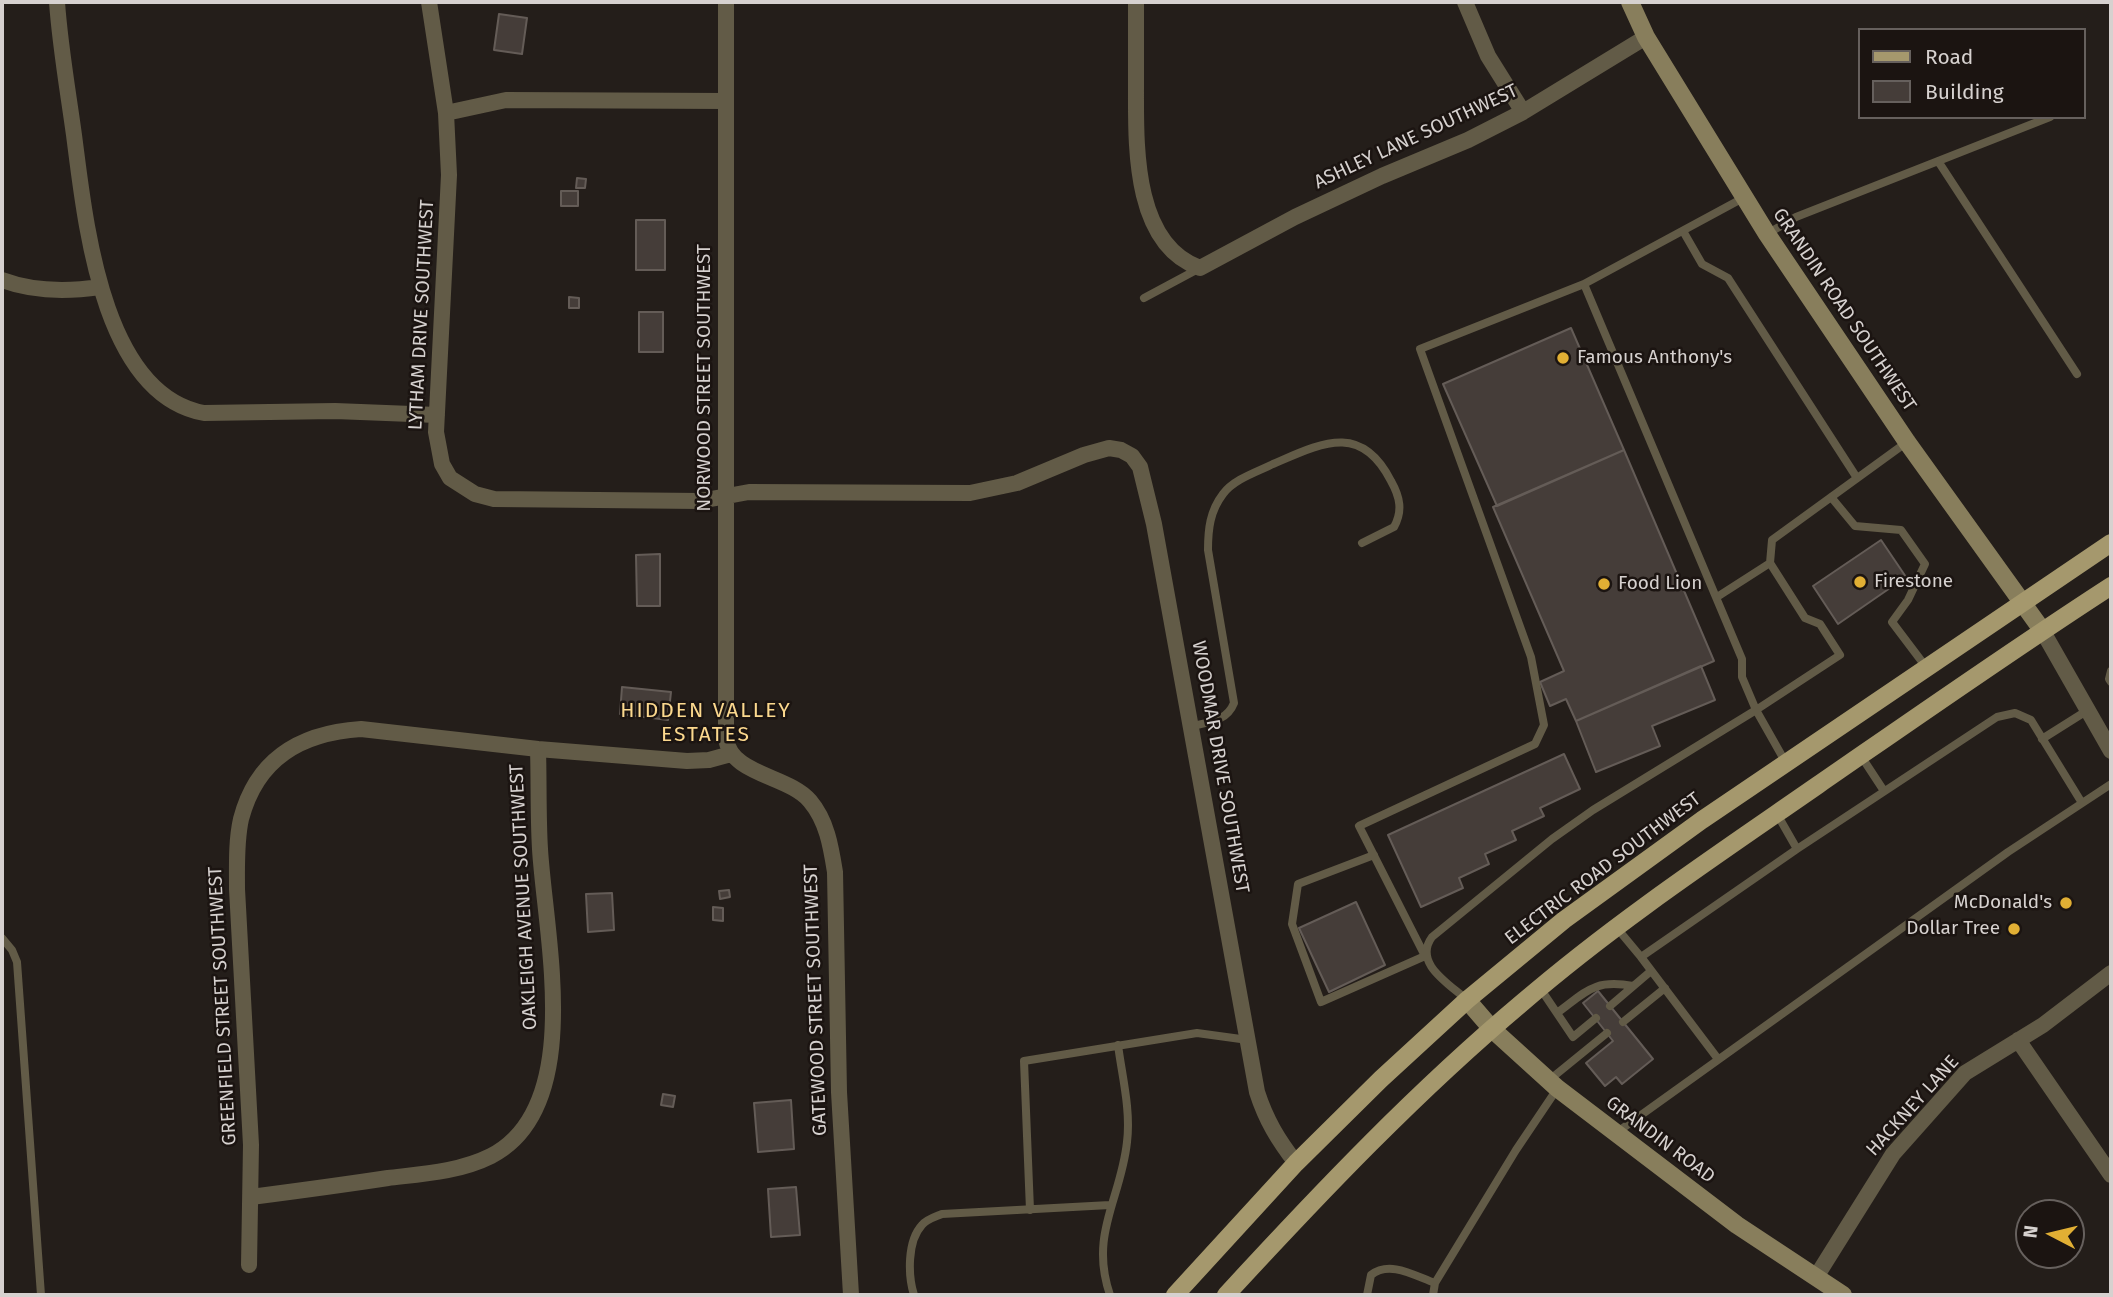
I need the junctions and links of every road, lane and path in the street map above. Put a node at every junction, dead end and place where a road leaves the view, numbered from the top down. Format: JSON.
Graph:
{"nodes":[{"id":1,"x":57,"y":2,"type":"edge"},
{"id":2,"x":429,"y":2,"type":"edge"},
{"id":3,"x":726,"y":2,"type":"edge"},
{"id":4,"x":1136,"y":2,"type":"edge"},
{"id":5,"x":1465,"y":2,"type":"edge"},
{"id":6,"x":1630,"y":2,"type":"edge"},
{"id":7,"x":1646,"y":37,"type":"junction"},
{"id":8,"x":726,"y":102,"type":"junction"},
{"id":9,"x":1523,"y":112,"type":"junction"},
{"id":10,"x":446,"y":113,"type":"junction"},
{"id":11,"x":2045,"y":119,"type":"edge"},
{"id":12,"x":1938,"y":161,"type":"junction"},
{"id":13,"x":1745,"y":197,"type":"junction"},
{"id":14,"x":1683,"y":231,"type":"junction"},
{"id":15,"x":1767,"y":234,"type":"junction"},
{"id":16,"x":1200,"y":268,"type":"junction"},
{"id":17,"x":2,"y":280,"type":"edge"},
{"id":18,"x":1584,"y":285,"type":"junction"},
{"id":19,"x":100,"y":287,"type":"junction"},
{"id":20,"x":1144,"y":299,"type":"dead end"},
{"id":21,"x":2077,"y":374,"type":"dead end"},
{"id":22,"x":437,"y":415,"type":"junction"},
{"id":23,"x":1907,"y":442,"type":"junction"},
{"id":24,"x":1052,"y":468,"type":"joint"},
{"id":25,"x":1857,"y":478,"type":"junction"},
{"id":26,"x":726,"y":495,"type":"junction"},
{"id":27,"x":1831,"y":497,"type":"junction"},
{"id":28,"x":1362,"y":543,"type":"dead end"},
{"id":29,"x":2111,"y":543,"type":"edge"},
{"id":30,"x":1770,"y":563,"type":"junction"},
{"id":31,"x":2111,"y":586,"type":"edge"},
{"id":32,"x":1717,"y":597,"type":"junction"},
{"id":33,"x":2022,"y":602,"type":"junction"},
{"id":34,"x":2042,"y":630,"type":"junction"},
{"id":35,"x":1926,"y":667,"type":"junction"},
{"id":36,"x":2111,"y":671,"type":"edge"},
{"id":37,"x":2111,"y":682,"type":"edge"},
{"id":38,"x":1756,"y":710,"type":"junction"},
{"id":39,"x":2088,"y":710,"type":"junction"},
{"id":40,"x":1192,"y":726,"type":"junction"},
{"id":41,"x":2042,"y":739,"type":"junction"},
{"id":42,"x":2110,"y":748,"type":"edge"},
{"id":43,"x":538,"y":749,"type":"junction"},
{"id":44,"x":731,"y":754,"type":"junction"},
{"id":45,"x":1861,"y":756,"type":"junction"},
{"id":46,"x":1786,"y":763,"type":"junction"},
{"id":47,"x":2111,"y":784,"type":"edge"},
{"id":48,"x":1884,"y":791,"type":"junction"},
{"id":49,"x":2082,"y":803,"type":"junction"},
{"id":50,"x":1777,"y":814,"type":"junction"},
{"id":51,"x":1797,"y":849,"type":"junction"},
{"id":52,"x":1374,"y":855,"type":"junction"},
{"id":53,"x":1616,"y":927,"type":"junction"},
{"id":54,"x":2,"y":938,"type":"edge"},
{"id":55,"x":1425,"y":956,"type":"junction"},
{"id":56,"x":1641,"y":957,"type":"junction"},
{"id":57,"x":1651,"y":971,"type":"junction"},
{"id":58,"x":2111,"y":973,"type":"edge"},
{"id":59,"x":1633,"y":986,"type":"junction"},
{"id":60,"x":1540,"y":987,"type":"junction"},
{"id":61,"x":1665,"y":988,"type":"junction"},
{"id":62,"x":1467,"y":1000,"type":"junction"},
{"id":63,"x":1610,"y":1006,"type":"dead end"},
{"id":64,"x":1557,"y":1013,"type":"junction"},
{"id":65,"x":1595,"y":1018,"type":"dead end"},
{"id":66,"x":1623,"y":1022,"type":"dead end"},
{"id":67,"x":1492,"y":1029,"type":"junction"},
{"id":68,"x":1608,"y":1033,"type":"dead end"},
{"id":69,"x":1573,"y":1037,"type":"junction"},
{"id":70,"x":1248,"y":1040,"type":"junction"},
{"id":71,"x":2018,"y":1040,"type":"junction"},
{"id":72,"x":1118,"y":1045,"type":"junction"},
{"id":73,"x":1584,"y":1052,"type":"junction"},
{"id":74,"x":1718,"y":1059,"type":"junction"},
{"id":75,"x":1553,"y":1084,"type":"junction"},
{"id":76,"x":1616,"y":1133,"type":"junction"},
{"id":77,"x":1296,"y":1163,"type":"junction"},
{"id":78,"x":2111,"y":1175,"type":"edge"},
{"id":79,"x":251,"y":1197,"type":"junction"},
{"id":80,"x":1110,"y":1205,"type":"junction"},
{"id":81,"x":1030,"y":1210,"type":"junction"},
{"id":82,"x":248,"y":1265,"type":"dead end"},
{"id":83,"x":1816,"y":1277,"type":"junction"},
{"id":84,"x":1435,"y":1283,"type":"junction"},
{"id":85,"x":41,"y":1295,"type":"edge"},
{"id":86,"x":851,"y":1295,"type":"edge"},
{"id":87,"x":914,"y":1295,"type":"edge"},
{"id":88,"x":1110,"y":1295,"type":"edge"},
{"id":89,"x":1175,"y":1295,"type":"edge"},
{"id":90,"x":1226,"y":1295,"type":"edge"},
{"id":91,"x":1367,"y":1295,"type":"edge"},
{"id":92,"x":1433,"y":1295,"type":"edge"},
{"id":93,"x":1843,"y":1295,"type":"edge"}],
"edges":[{"from":1,"to":19,"type":"street"},
{"from":2,"to":10,"type":"street","name":"LYTHAM DRIVE SOUTHWEST"},
{"from":3,"to":8,"type":"street","name":"NORWOOD STREET SOUTHWEST"},
{"from":4,"to":16,"type":"street"},
{"from":5,"to":9,"type":"street"},
{"from":6,"to":7,"type":"street","name":"GRANDIN ROAD SOUTHWEST"},
{"from":7,"to":9,"type":"street","name":"ASHLEY LANE SOUTHWEST"},
{"from":7,"to":13,"type":"street","name":"GRANDIN ROAD SOUTHWEST"},
{"from":8,"to":10,"type":"street"},
{"from":8,"to":26,"type":"street","name":"NORWOOD STREET SOUTHWEST"},
{"from":9,"to":16,"type":"street","name":"ASHLEY LANE SOUTHWEST"},
{"from":10,"to":22,"type":"street","name":"LYTHAM DRIVE SOUTHWEST"},
{"from":11,"to":12,"type":"lane"},
{"from":12,"to":15,"type":"lane"},
{"from":12,"to":21,"type":"lane"},
{"from":13,"to":14,"type":"lane"},
{"from":13,"to":15,"type":"street","name":"GRANDIN ROAD SOUTHWEST"},
{"from":14,"to":18,"type":"lane"},
{"from":14,"to":25,"type":"lane"},
{"from":15,"to":23,"type":"street","name":"GRANDIN ROAD SOUTHWEST"},
{"from":16,"to":20,"type":"lane"},
{"from":17,"to":19,"type":"street"},
{"from":18,"to":32,"type":"lane"},
{"from":18,"to":52,"type":"lane"},
{"from":19,"to":22,"type":"street"},
{"from":22,"to":26,"type":"street","name":"LYTHAM DRIVE SOUTHWEST"},
{"from":23,"to":25,"type":"lane"},
{"from":23,"to":33,"type":"street","name":"GRANDIN ROAD SOUTHWEST"},
{"from":24,"to":26,"type":"street","name":"LYTHAM DRIVE SOUTHWEST"},
{"from":24,"to":40,"type":"street","name":"WOODMAR DRIVE SOUTHWEST"},
{"from":25,"to":27,"type":"lane"},
{"from":26,"to":44,"type":"street","name":"NORWOOD STREET SOUTHWEST"},
{"from":27,"to":30,"type":"lane"},
{"from":27,"to":35,"type":"lane"},
{"from":28,"to":40,"type":"lane"},
{"from":29,"to":33,"type":"main road","name":"ELECTRIC ROAD SOUTHWEST"},
{"from":30,"to":32,"type":"lane"},
{"from":30,"to":38,"type":"lane"},
{"from":31,"to":34,"type":"main road"},
{"from":32,"to":38,"type":"lane"},
{"from":33,"to":34,"type":"street","name":"GRANDIN ROAD SOUTHWEST"},
{"from":33,"to":35,"type":"main road","name":"ELECTRIC ROAD SOUTHWEST"},
{"from":34,"to":39,"type":"street"},
{"from":34,"to":45,"type":"main road"},
{"from":35,"to":46,"type":"main road","name":"ELECTRIC ROAD SOUTHWEST"},
{"from":36,"to":37,"type":"lane"},
{"from":38,"to":46,"type":"lane"},
{"from":38,"to":55,"type":"lane"},
{"from":39,"to":41,"type":"lane"},
{"from":39,"to":42,"type":"street"},
{"from":40,"to":70,"type":"street","name":"WOODMAR DRIVE SOUTHWEST"},
{"from":41,"to":48,"type":"lane"},
{"from":41,"to":49,"type":"lane"},
{"from":43,"to":44,"type":"street","name":"GREENFIELD STREET SOUTHWEST"},
{"from":43,"to":79,"type":"street","name":"OAKLEIGH AVENUE SOUTHWEST"},
{"from":43,"to":79,"type":"street","name":"GREENFIELD STREET SOUTHWEST"},
{"from":44,"to":86,"type":"street","name":"GATEWOOD STREET SOUTHWEST"},
{"from":45,"to":48,"type":"lane"},
{"from":45,"to":50,"type":"main road"},
{"from":46,"to":62,"type":"main road","name":"ELECTRIC ROAD SOUTHWEST"},
{"from":47,"to":49,"type":"lane"},
{"from":48,"to":51,"type":"lane"},
{"from":49,"to":74,"type":"lane"},
{"from":50,"to":51,"type":"lane"},
{"from":50,"to":53,"type":"main road"},
{"from":51,"to":56,"type":"lane"},
{"from":52,"to":55,"type":"lane"},
{"from":52,"to":55,"type":"lane"},
{"from":53,"to":56,"type":"lane"},
{"from":53,"to":60,"type":"main road"},
{"from":54,"to":85,"type":"lane"},
{"from":55,"to":62,"type":"lane"},
{"from":56,"to":57,"type":"lane"},
{"from":57,"to":59,"type":"lane"},
{"from":57,"to":61,"type":"lane"},
{"from":58,"to":71,"type":"street","name":"HACKNEY LANE"},
{"from":59,"to":63,"type":"lane"},
{"from":59,"to":64,"type":"lane"},
{"from":60,"to":64,"type":"lane"},
{"from":60,"to":67,"type":"main road"},
{"from":61,"to":66,"type":"lane"},
{"from":61,"to":74,"type":"lane"},
{"from":62,"to":67,"type":"street","name":"GRANDIN ROAD"},
{"from":62,"to":77,"type":"main road","name":"ELECTRIC ROAD SOUTHWEST"},
{"from":64,"to":69,"type":"lane"},
{"from":65,"to":69,"type":"lane"},
{"from":67,"to":75,"type":"street","name":"GRANDIN ROAD"},
{"from":67,"to":90,"type":"main road"},
{"from":68,"to":73,"type":"lane"},
{"from":69,"to":73,"type":"lane"},
{"from":70,"to":72,"type":"lane"},
{"from":70,"to":77,"type":"street","name":"WOODMAR DRIVE SOUTHWEST"},
{"from":71,"to":78,"type":"street"},
{"from":71,"to":83,"type":"street","name":"HACKNEY LANE"},
{"from":72,"to":80,"type":"lane"},
{"from":72,"to":81,"type":"lane"},
{"from":73,"to":75,"type":"lane"},
{"from":74,"to":76,"type":"lane"},
{"from":75,"to":76,"type":"street","name":"GRANDIN ROAD"},
{"from":75,"to":84,"type":"lane"},
{"from":76,"to":83,"type":"street","name":"GRANDIN ROAD"},
{"from":77,"to":89,"type":"main road","name":"ELECTRIC ROAD SOUTHWEST"},
{"from":79,"to":82,"type":"street","name":"GREENFIELD STREET SOUTHWEST"},
{"from":80,"to":81,"type":"lane"},
{"from":80,"to":88,"type":"lane"},
{"from":81,"to":87,"type":"lane"},
{"from":83,"to":93,"type":"street","name":"GRANDIN ROAD"},
{"from":84,"to":91,"type":"lane"},
{"from":84,"to":92,"type":"lane"}]}
